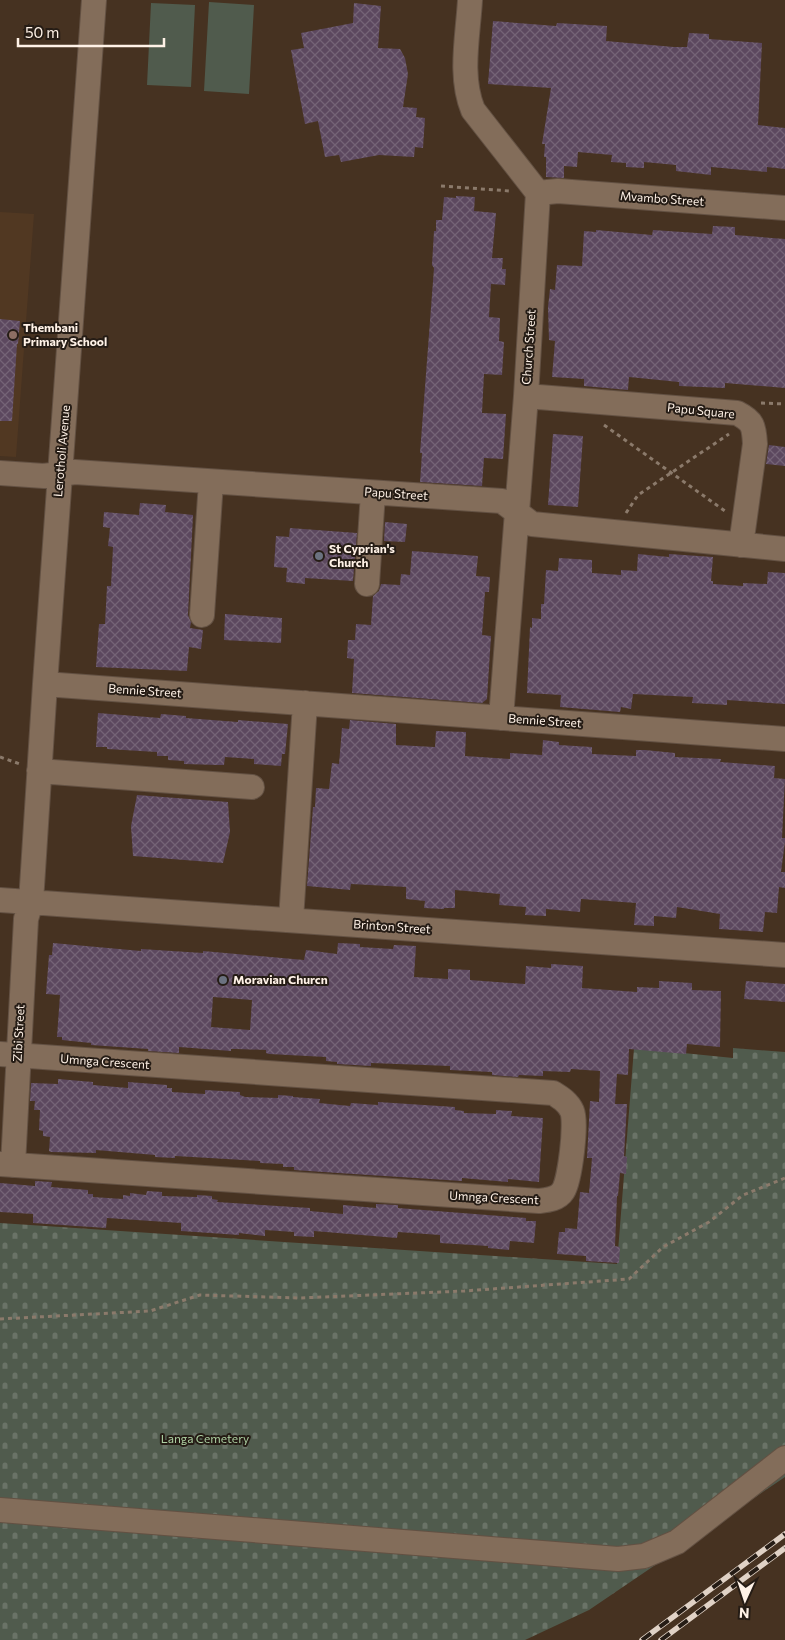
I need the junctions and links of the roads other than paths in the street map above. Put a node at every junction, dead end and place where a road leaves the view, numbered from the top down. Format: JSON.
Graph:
{"nodes":[{"id":1,"x":94,"y":0,"type":"edge"},
{"id":2,"x":470,"y":0,"type":"edge"},
{"id":3,"x":538,"y":193,"type":"junction"},
{"id":4,"x":785,"y":208,"type":"edge"},
{"id":5,"x":526,"y":396,"type":"junction"},
{"id":6,"x":0,"y":473,"type":"edge"},
{"id":7,"x":60,"y":474,"type":"junction"},
{"id":8,"x":210,"y":482,"type":"junction"},
{"id":9,"x":373,"y":493,"type":"junction"},
{"id":10,"x":517,"y":513,"type":"junction"},
{"id":11,"x":741,"y":544,"type":"junction"},
{"id":12,"x":785,"y":548,"type":"edge"},
{"id":13,"x":367,"y":584,"type":"dead end"},
{"id":14,"x":202,"y":615,"type":"dead end"},
{"id":15,"x":44,"y":684,"type":"junction"},
{"id":16,"x":305,"y":703,"type":"junction"},
{"id":17,"x":501,"y":718,"type":"junction"},
{"id":18,"x":785,"y":739,"type":"edge"},
{"id":19,"x":39,"y":771,"type":"junction"},
{"id":20,"x":252,"y":787,"type":"dead end"},
{"id":21,"x":0,"y":900,"type":"edge"},
{"id":22,"x":31,"y":902,"type":"junction"},
{"id":23,"x":291,"y":920,"type":"junction"},
{"id":24,"x":785,"y":955,"type":"edge"},
{"id":25,"x":9,"y":1055,"type":"edge"},
{"id":26,"x":6,"y":1164,"type":"edge"},
{"id":27,"x":785,"y":1458,"type":"edge"},
{"id":28,"x":0,"y":1510,"type":"edge"}],
"edges":[{"from":1,"to":7,"type":"street","name":"Lerotholi Avenue"},
{"from":2,"to":3,"type":"street"},
{"from":3,"to":4,"type":"street","name":"Mvambo Street"},
{"from":3,"to":5,"type":"street","name":"Church Street"},
{"from":5,"to":10,"type":"street","name":"Church Street"},
{"from":5,"to":11,"type":"street","name":"Papu Square"},
{"from":6,"to":7,"type":"street","name":"Papu Street"},
{"from":7,"to":8,"type":"street","name":"Papu Street"},
{"from":7,"to":15,"type":"street","name":"Lerotholi Avenue"},
{"from":8,"to":9,"type":"street","name":"Papu Street"},
{"from":8,"to":14,"type":"street"},
{"from":9,"to":10,"type":"street","name":"Papu Street"},
{"from":9,"to":13,"type":"street"},
{"from":10,"to":11,"type":"street","name":"Papu Street"},
{"from":10,"to":17,"type":"street","name":"Church Street"},
{"from":11,"to":12,"type":"street","name":"Papu Street"},
{"from":15,"to":16,"type":"street","name":"Bennie Street"},
{"from":15,"to":19,"type":"street","name":"Lerotholi Avenue"},
{"from":16,"to":17,"type":"street","name":"Bennie Street"},
{"from":16,"to":23,"type":"street"},
{"from":17,"to":18,"type":"street","name":"Bennie Street"},
{"from":19,"to":20,"type":"street"},
{"from":19,"to":22,"type":"street","name":"Lerotholi Avenue"},
{"from":21,"to":22,"type":"street","name":"Brinton Street"},
{"from":22,"to":23,"type":"street","name":"Brinton Street"},
{"from":22,"to":25,"type":"street","name":"Zibi Street"},
{"from":23,"to":24,"type":"street","name":"Brinton Street"},
{"from":25,"to":26,"type":"street","name":"Zibi Street"},
{"from":25,"to":26,"type":"street","name":"Umnga Crescent"},
{"from":27,"to":28,"type":"street"}]}
